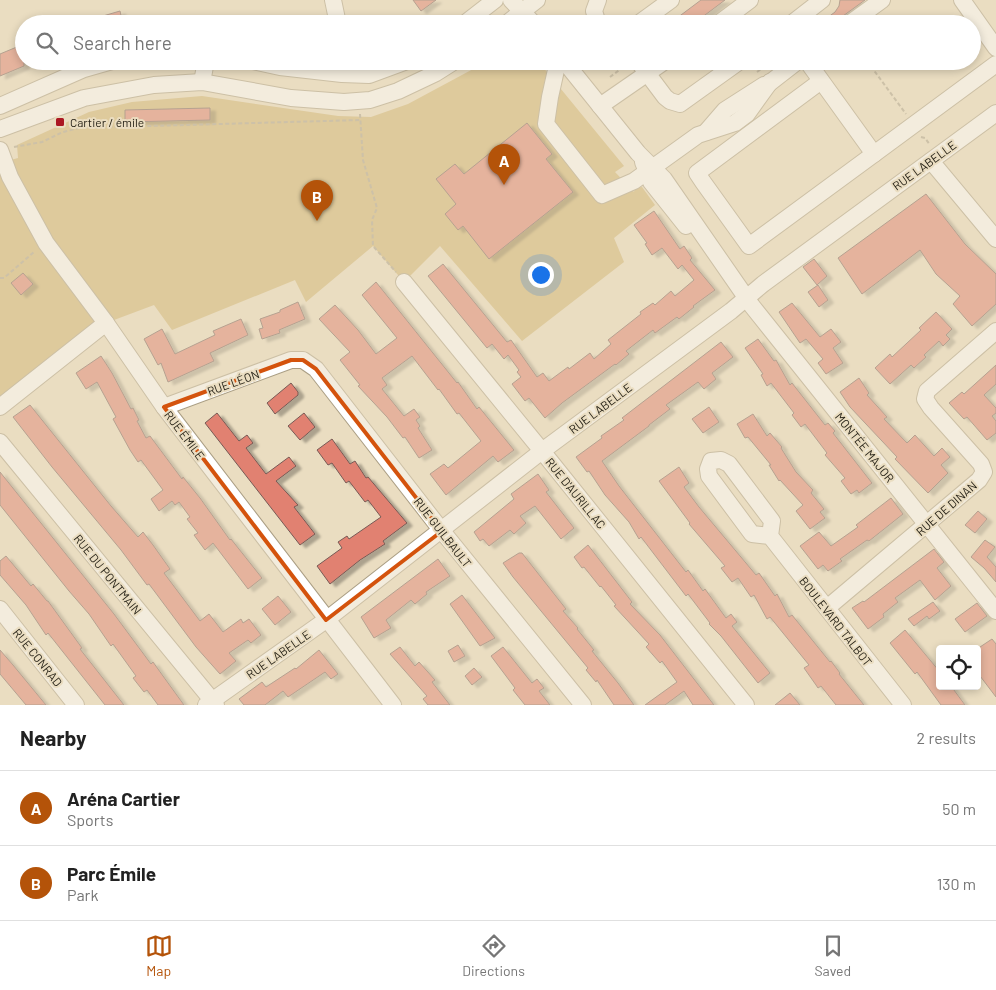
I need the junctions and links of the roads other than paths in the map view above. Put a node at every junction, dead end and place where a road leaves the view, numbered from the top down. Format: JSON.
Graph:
{"nodes":[{"id":1,"x":333,"y":0,"type":"edge"},
{"id":2,"x":495,"y":0,"type":"edge"},
{"id":3,"x":537,"y":0,"type":"edge"},
{"id":4,"x":598,"y":0,"type":"edge"},
{"id":5,"x":671,"y":0,"type":"edge"},
{"id":6,"x":750,"y":0,"type":"edge"},
{"id":7,"x":822,"y":0,"type":"edge"},
{"id":8,"x":882,"y":0,"type":"edge"},
{"id":9,"x":962,"y":0,"type":"edge"},
{"id":10,"x":516,"y":6,"type":"edge"},
{"id":11,"x":336,"y":15,"type":"edge"},
{"id":12,"x":476,"y":15,"type":"edge"},
{"id":13,"x":525,"y":15,"type":"edge"},
{"id":14,"x":595,"y":15,"type":"edge"},
{"id":15,"x":650,"y":15,"type":"edge"},
{"id":16,"x":733,"y":15,"type":"edge"},
{"id":17,"x":803,"y":15,"type":"edge"},
{"id":18,"x":861,"y":15,"type":"edge"},
{"id":19,"x":973,"y":15,"type":"edge"},
{"id":20,"x":981,"y":27,"type":"edge"},
{"id":21,"x":996,"y":48,"type":"edge"},
{"id":22,"x":996,"y":64,"type":"edge"},
{"id":23,"x":80,"y":70,"type":"edge"},
{"id":24,"x":204,"y":70,"type":"edge"},
{"id":25,"x":350,"y":70,"type":"edge"},
{"id":26,"x":382,"y":70,"type":"edge"},
{"id":27,"x":441,"y":70,"type":"edge"},
{"id":28,"x":556,"y":70,"type":"edge"},
{"id":29,"x":571,"y":70,"type":"edge"},
{"id":30,"x":634,"y":70,"type":"edge"},
{"id":31,"x":641,"y":70,"type":"edge"},
{"id":32,"x":727,"y":70,"type":"edge"},
{"id":33,"x":786,"y":70,"type":"edge"},
{"id":34,"x":814,"y":70,"type":"edge"},
{"id":35,"x":821,"y":81,"type":"junction"},
{"id":36,"x":202,"y":82,"type":"junction"},
{"id":37,"x":770,"y":82,"type":"junction"},
{"id":38,"x":0,"y":106,"type":"edge"},
{"id":39,"x":600,"y":106,"type":"junction"},
{"id":40,"x":996,"y":113,"type":"edge"},
{"id":41,"x":0,"y":129,"type":"edge"},
{"id":42,"x":706,"y":132,"type":"junction"},
{"id":43,"x":4,"y":149,"type":"edge"},
{"id":44,"x":931,"y":153,"type":"junction"},
{"id":45,"x":874,"y":154,"type":"junction"},
{"id":46,"x":650,"y":170,"type":"junction"},
{"id":47,"x":996,"y":239,"type":"edge"},
{"id":48,"x":404,"y":282,"type":"road end"},
{"id":49,"x":747,"y":298,"type":"junction"},
{"id":50,"x":106,"y":323,"type":"junction"},
{"id":51,"x":996,"y":331,"type":"edge"},
{"id":52,"x":303,"y":360,"type":"joint"},
{"id":53,"x":0,"y":407,"type":"edge"},
{"id":54,"x":164,"y":407,"type":"junction"},
{"id":55,"x":0,"y":442,"type":"edge"},
{"id":56,"x":542,"y":451,"type":"junction"},
{"id":57,"x":928,"y":525,"type":"junction"},
{"id":58,"x":442,"y":531,"type":"junction"},
{"id":59,"x":770,"y":536,"type":"junction"},
{"id":60,"x":827,"y":608,"type":"junction"},
{"id":61,"x":0,"y":609,"type":"edge"},
{"id":62,"x":996,"y":611,"type":"edge"},
{"id":63,"x":326,"y":620,"type":"junction"},
{"id":64,"x":211,"y":703,"type":"edge"},
{"id":65,"x":76,"y":705,"type":"edge"},
{"id":66,"x":393,"y":705,"type":"edge"},
{"id":67,"x":583,"y":705,"type":"edge"},
{"id":68,"x":746,"y":705,"type":"edge"},
{"id":69,"x":903,"y":705,"type":"edge"}],
"edges":[{"from":1,"to":11,"type":"street"},
{"from":2,"to":12,"type":"street"},
{"from":3,"to":10,"type":"street"},
{"from":4,"to":14,"type":"street"},
{"from":5,"to":15,"type":"street"},
{"from":6,"to":16,"type":"street"},
{"from":7,"to":17,"type":"street"},
{"from":8,"to":18,"type":"street"},
{"from":9,"to":19,"type":"street"},
{"from":10,"to":13,"type":"street"},
{"from":20,"to":21,"type":"street"},
{"from":22,"to":45,"type":"street"},
{"from":23,"to":38,"type":"street"},
{"from":24,"to":36,"type":"street"},
{"from":25,"to":26,"type":"street"},
{"from":27,"to":36,"type":"street"},
{"from":28,"to":46,"type":"street"},
{"from":29,"to":39,"type":"street","name":"MONTÉE MAJOR"},
{"from":30,"to":39,"type":"street"},
{"from":31,"to":32,"type":"street"},
{"from":33,"to":37,"type":"street"},
{"from":34,"to":35,"type":"street"},
{"from":35,"to":45,"type":"street"},
{"from":35,"to":45,"type":"street"},
{"from":36,"to":41,"type":"street"},
{"from":37,"to":42,"type":"street"},
{"from":37,"to":42,"type":"street"},
{"from":39,"to":46,"type":"street","name":"MONTÉE MAJOR"},
{"from":40,"to":44,"type":"street","name":"RUE LABELLE"},
{"from":42,"to":46,"type":"street"},
{"from":43,"to":50,"type":"street","name":"RUE ÉMILE"},
{"from":44,"to":47,"type":"street"},
{"from":44,"to":49,"type":"street","name":"RUE LABELLE"},
{"from":46,"to":49,"type":"street","name":"MONTÉE MAJOR"},
{"from":48,"to":56,"type":"street","name":"RUE D'AURILLAC"},
{"from":49,"to":56,"type":"street","name":"RUE LABELLE"},
{"from":49,"to":57,"type":"street","name":"MONTÉE MAJOR"},
{"from":50,"to":53,"type":"street"},
{"from":50,"to":54,"type":"street","name":"RUE ÉMILE"},
{"from":51,"to":57,"type":"street","name":"RUE DE DINAN"},
{"from":52,"to":54,"type":"street","name":"RUE LÉON"},
{"from":52,"to":58,"type":"street","name":"RUE GUILBAULT"},
{"from":54,"to":63,"type":"street","name":"RUE ÉMILE"},
{"from":55,"to":64,"type":"street","name":"RUE DU PONTMAIN"},
{"from":56,"to":58,"type":"street","name":"RUE LABELLE"},
{"from":56,"to":68,"type":"street","name":"RUE D'AURILLAC"},
{"from":57,"to":60,"type":"street","name":"RUE DE DINAN"},
{"from":57,"to":62,"type":"street","name":"MONTÉE MAJOR"},
{"from":58,"to":63,"type":"street","name":"RUE LABELLE"},
{"from":58,"to":67,"type":"street","name":"RUE GUILBAULT"},
{"from":59,"to":59,"type":"street","name":"BOULEVARD TALBOT"},
{"from":59,"to":60,"type":"street","name":"BOULEVARD TALBOT"},
{"from":60,"to":69,"type":"street","name":"BOULEVARD TALBOT"},
{"from":61,"to":65,"type":"street","name":"RUE CONRAD"},
{"from":63,"to":64,"type":"street","name":"RUE LABELLE"},
{"from":63,"to":66,"type":"street","name":"RUE ÉMILE"}]}
